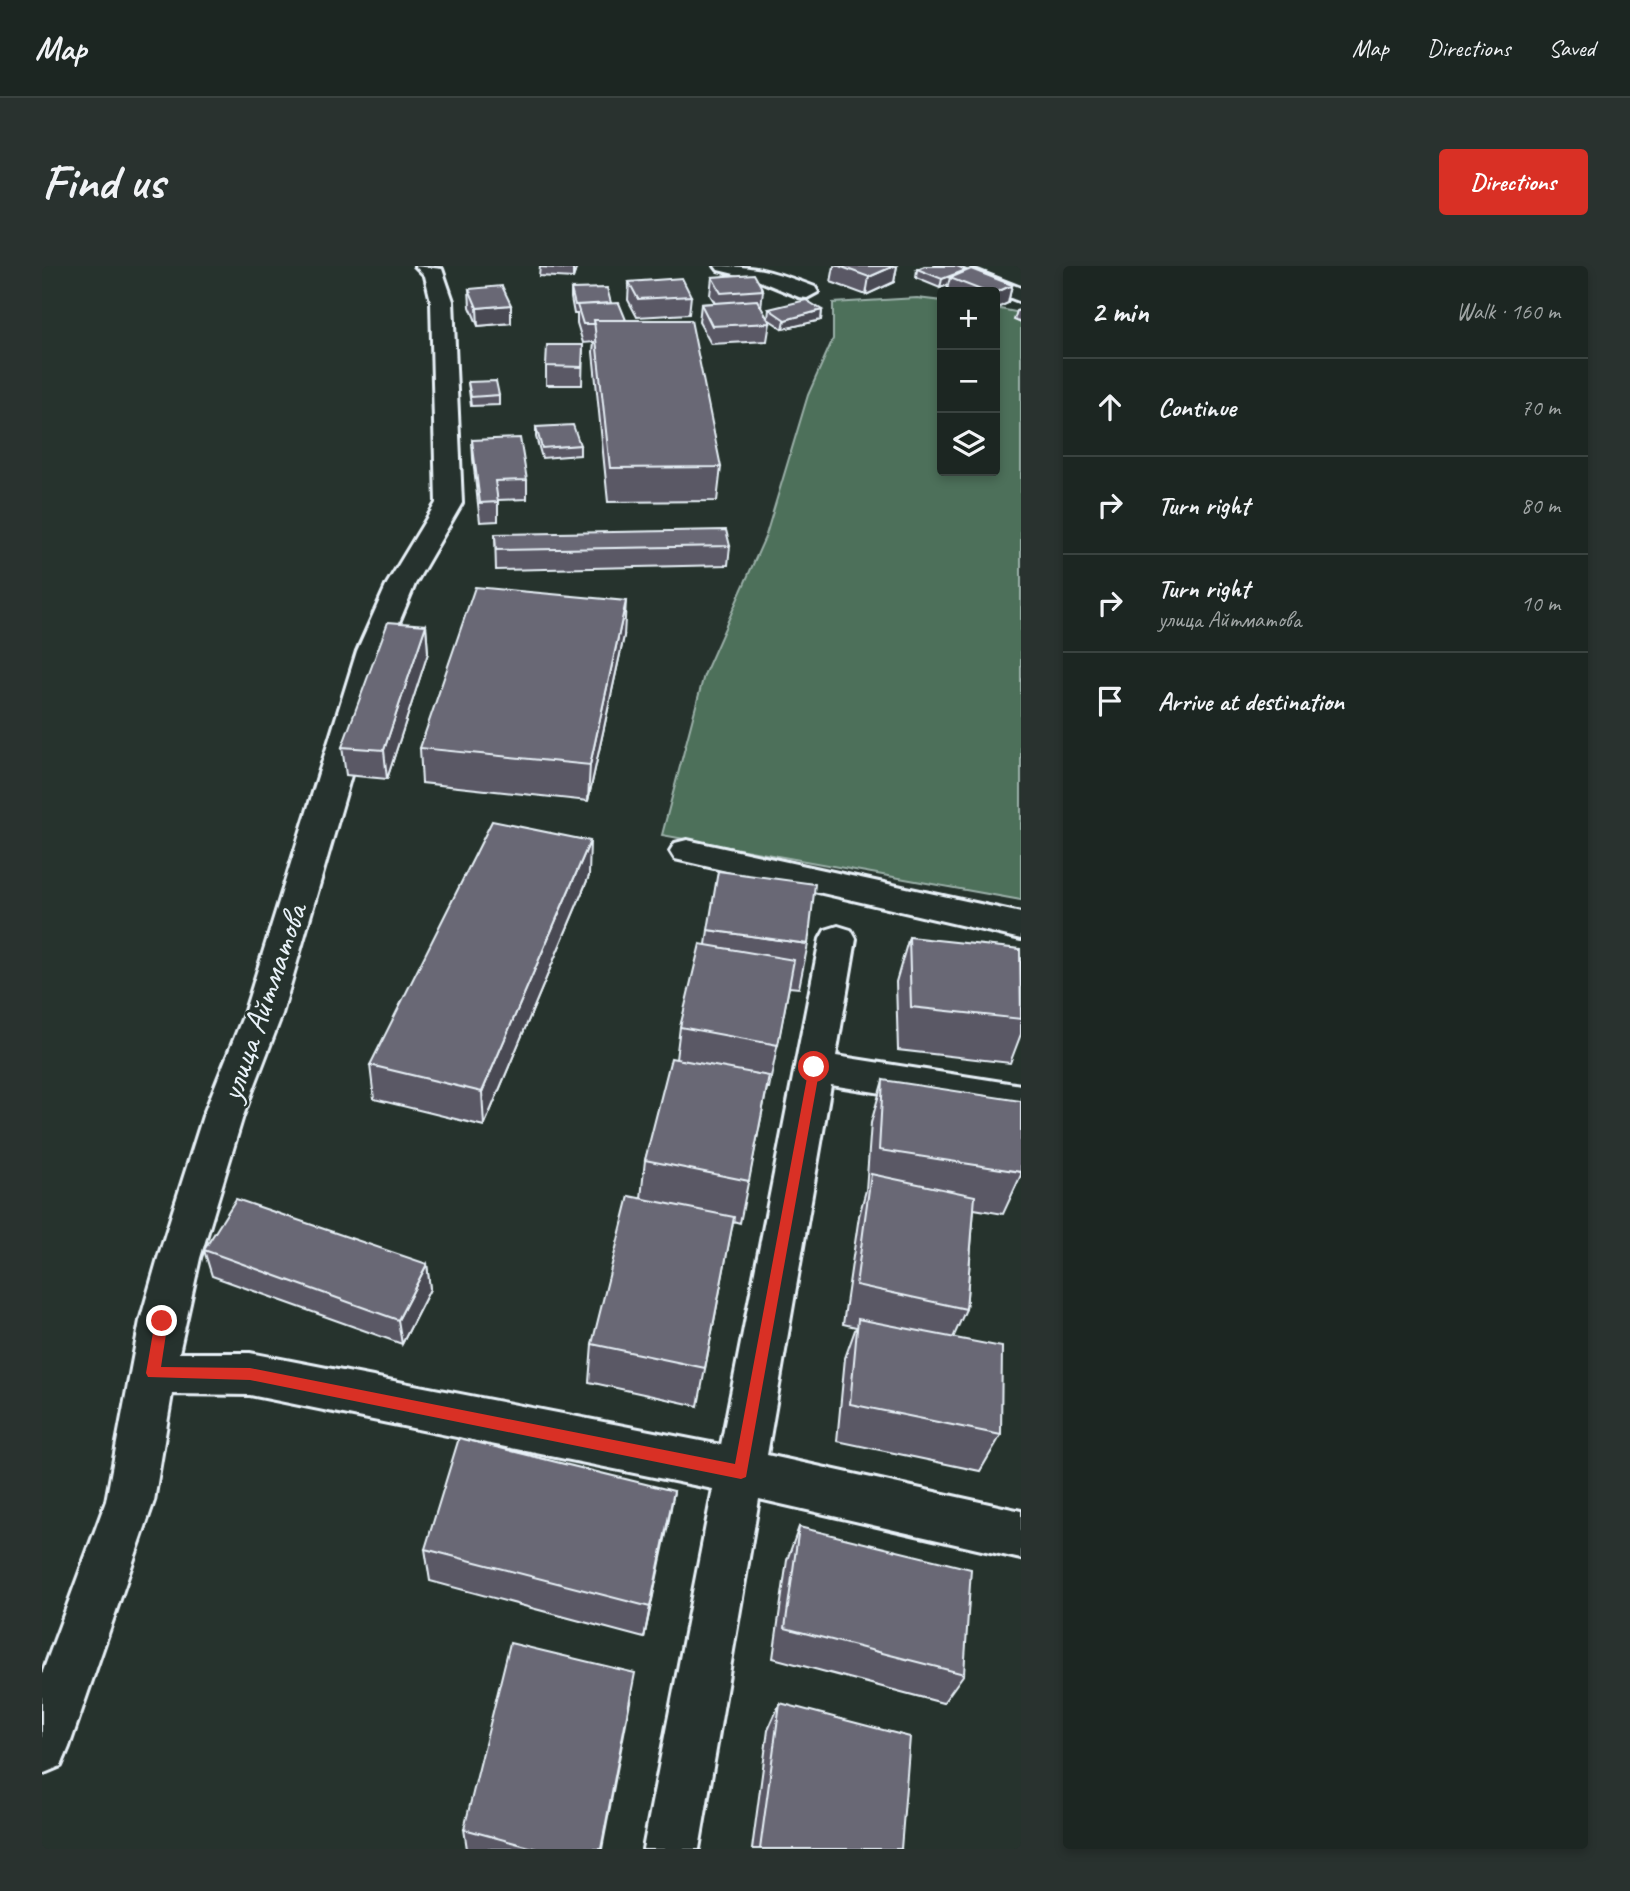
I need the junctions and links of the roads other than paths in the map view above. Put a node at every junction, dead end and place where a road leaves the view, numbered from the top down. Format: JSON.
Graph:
{"nodes":[{"id":1,"x":425,"y":266,"type":"edge"},
{"id":2,"x":725,"y":266,"type":"edge"},
{"id":3,"x":947,"y":266,"type":"edge"},
{"id":4,"x":807,"y":292,"type":"dead end"},
{"id":5,"x":1021,"y":296,"type":"edge"},
{"id":6,"x":687,"y":851,"type":"dead end"},
{"id":7,"x":1021,"y":926,"type":"edge"},
{"id":8,"x":838,"y":939,"type":"dead end"},
{"id":9,"x":814,"y":1067,"type":"junction"},
{"id":10,"x":1021,"y":1100,"type":"edge"},
{"id":11,"x":153,"y":1373,"type":"junction"},
{"id":12,"x":741,"y":1472,"type":"junction"},
{"id":13,"x":1021,"y":1535,"type":"edge"},
{"id":14,"x":42,"y":1747,"type":"edge"},
{"id":15,"x":671,"y":1849,"type":"edge"}],
"edges":[{"from":1,"to":11,"type":"street","name":"улица Айтматова"},
{"from":2,"to":4,"type":"street"},
{"from":3,"to":5,"type":"street"},
{"from":6,"to":7,"type":"street"},
{"from":8,"to":9,"type":"street"},
{"from":9,"to":10,"type":"street"},
{"from":9,"to":12,"type":"street"},
{"from":11,"to":12,"type":"street"},
{"from":11,"to":14,"type":"street","name":"улица Айтматова"},
{"from":12,"to":13,"type":"street"},
{"from":12,"to":15,"type":"street"}]}
